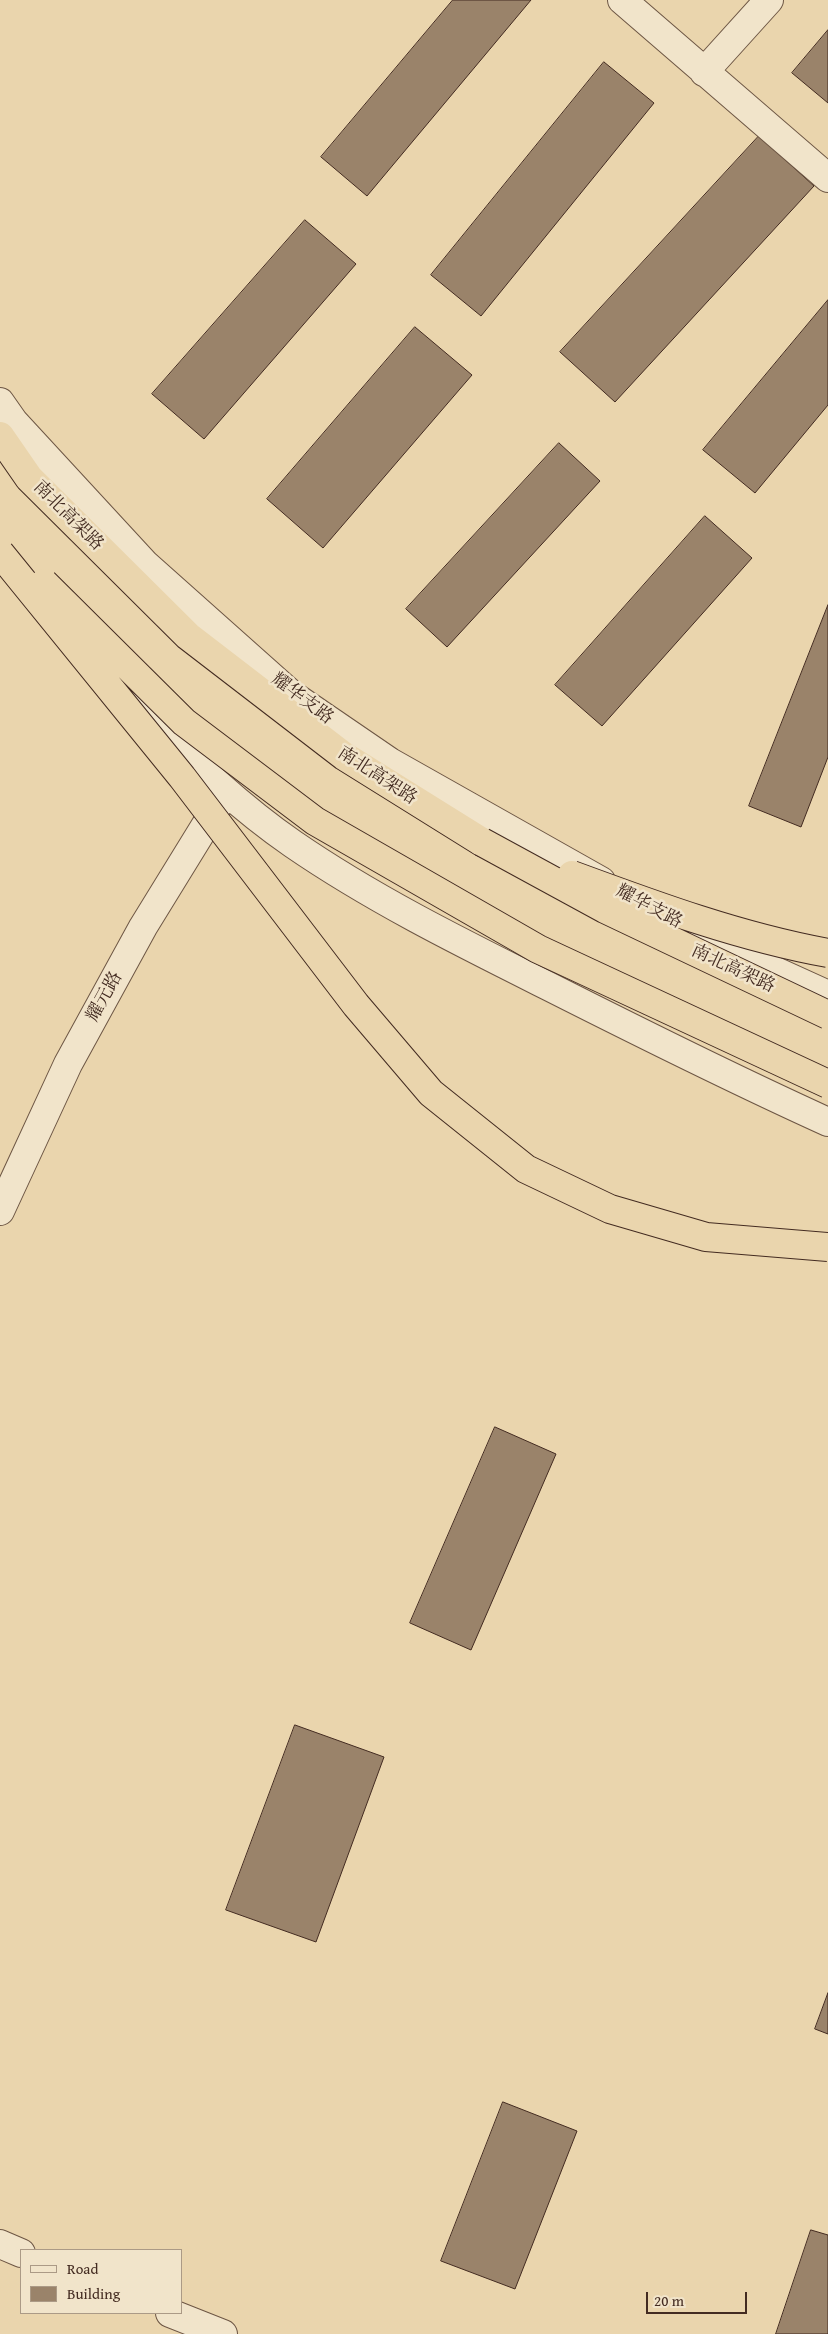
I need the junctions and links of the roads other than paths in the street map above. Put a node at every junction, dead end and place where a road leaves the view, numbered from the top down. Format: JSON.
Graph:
{"nodes":[{"id":1,"x":622,"y":0,"type":"edge"},
{"id":2,"x":769,"y":0,"type":"edge"},
{"id":3,"x":704,"y":72,"type":"junction"},
{"id":4,"x":828,"y":178,"type":"edge"},
{"id":5,"x":0,"y":402,"type":"edge"},
{"id":6,"x":0,"y":436,"type":"edge"},
{"id":7,"x":0,"y":540,"type":"edge"},
{"id":8,"x":0,"y":553,"type":"edge"},
{"id":9,"x":0,"y":558,"type":"edge"},
{"id":10,"x":226,"y":792,"type":"junction"},
{"id":11,"x":482,"y":842,"type":"junction"},
{"id":12,"x":828,"y":953,"type":"edge"},
{"id":13,"x":828,"y":995,"type":"edge"},
{"id":14,"x":828,"y":1015,"type":"edge"},
{"id":15,"x":828,"y":1084,"type":"edge"},
{"id":16,"x":828,"y":1122,"type":"edge"},
{"id":17,"x":0,"y":1211,"type":"edge"},
{"id":18,"x":828,"y":1247,"type":"edge"},
{"id":19,"x":0,"y":2244,"type":"edge"},
{"id":20,"x":20,"y":2253,"type":"edge"},
{"id":21,"x":172,"y":2314,"type":"edge"},
{"id":22,"x":222,"y":2334,"type":"edge"}],
"edges":[{"from":1,"to":3,"type":"street"},
{"from":2,"to":3,"type":"street"},
{"from":3,"to":4,"type":"street"},
{"from":5,"to":13,"type":"street","name":"耀华支路"},
{"from":6,"to":11,"type":"highway","name":"南北高架路"},
{"from":7,"to":15,"type":"highway","bridge":true},
{"from":8,"to":18,"type":"highway","bridge":true},
{"from":9,"to":10,"type":"street"},
{"from":10,"to":16,"type":"street"},
{"from":10,"to":17,"type":"street","name":"耀元路"},
{"from":11,"to":12,"type":"highway","bridge":true},
{"from":11,"to":14,"type":"highway","name":"南北高架路","bridge":true},
{"from":19,"to":20,"type":"street"},
{"from":21,"to":22,"type":"street"}]}
